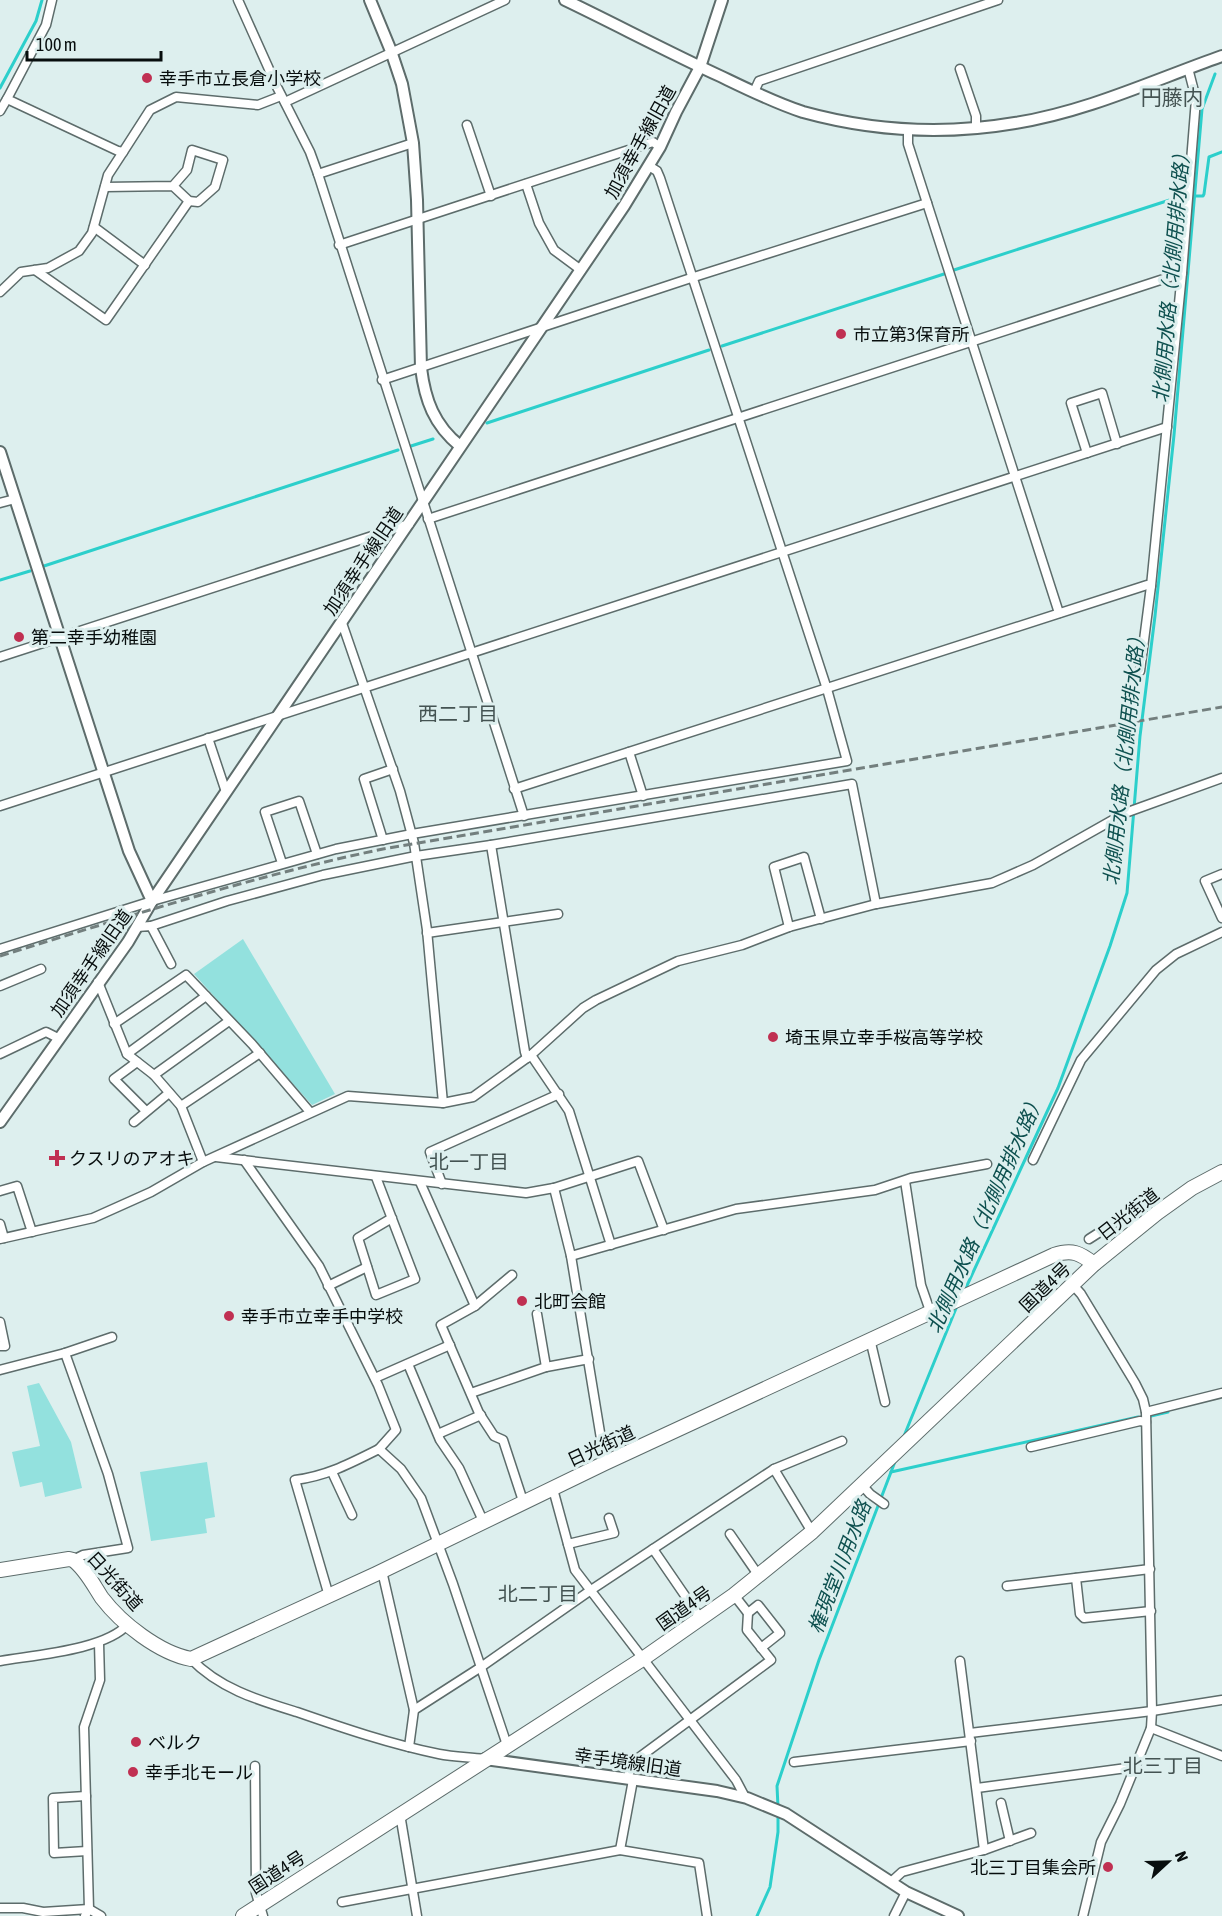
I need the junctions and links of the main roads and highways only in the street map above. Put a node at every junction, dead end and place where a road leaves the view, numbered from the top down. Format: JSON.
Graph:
{"nodes":[{"id":1,"x":1222,"y":1172,"type":"edge"},
{"id":2,"x":1094,"y":1264,"type":"junction"},
{"id":3,"x":0,"y":1570,"type":"edge"},
{"id":4,"x":262,"y":1910,"type":"edge"},
{"id":5,"x":243,"y":1916,"type":"edge"}],
"edges":[{"from":1,"to":2,"type":"main road","name":"日光街道"},
{"from":2,"to":3,"type":"main road","name":"日光街道"},
{"from":2,"to":4,"type":"main road","name":"国道4号"},
{"from":4,"to":5,"type":"main road","name":"国道4号"}]}
